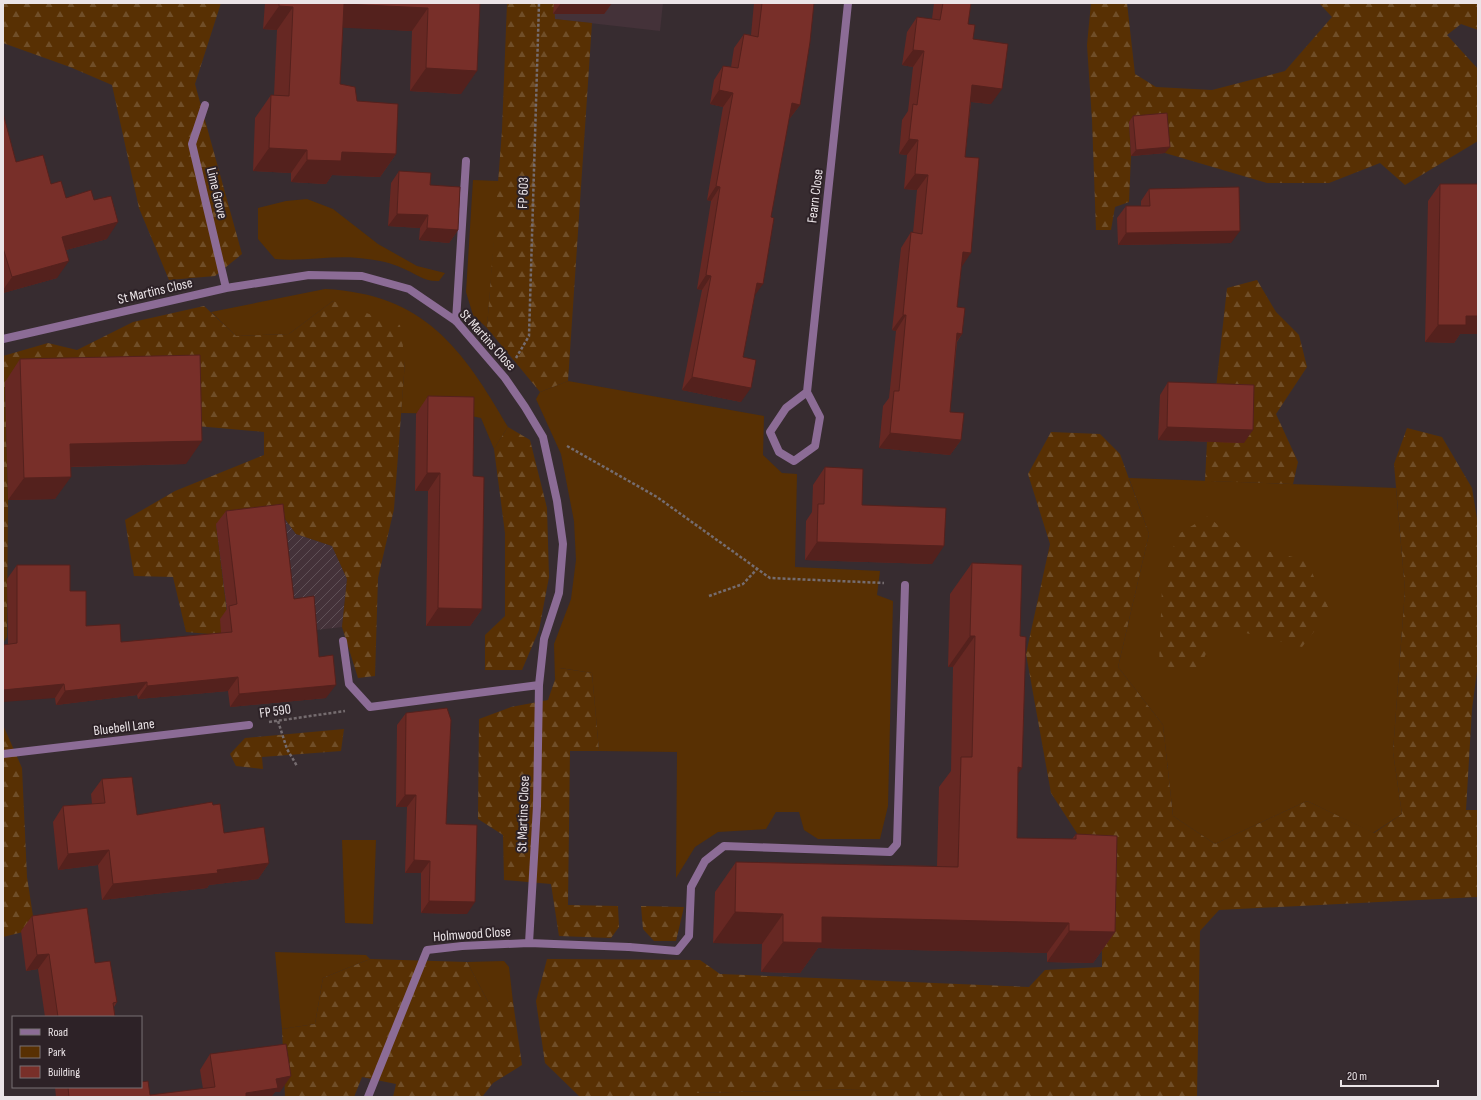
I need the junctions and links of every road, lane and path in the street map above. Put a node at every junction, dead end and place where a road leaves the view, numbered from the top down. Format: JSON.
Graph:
{"nodes":[{"id":1,"x":539,"y":3,"type":"edge"},
{"id":2,"x":848,"y":3,"type":"edge"},
{"id":3,"x":205,"y":105,"type":"dead end"},
{"id":4,"x":466,"y":161,"type":"dead end"},
{"id":5,"x":226,"y":288,"type":"junction"},
{"id":6,"x":456,"y":321,"type":"junction"},
{"id":7,"x":3,"y":339,"type":"edge"},
{"id":8,"x":505,"y":378,"type":"junction"},
{"id":9,"x":807,"y":392,"type":"junction"},
{"id":10,"x":543,"y":437,"type":"junction"},
{"id":11,"x":757,"y":569,"type":"junction"},
{"id":12,"x":905,"y":584,"type":"joint"},
{"id":13,"x":709,"y":596,"type":"dead end"},
{"id":14,"x":343,"y":640,"type":"dead end"},
{"id":15,"x":538,"y":685,"type":"junction"},
{"id":16,"x":335,"y":712,"type":"dead end"},
{"id":17,"x":278,"y":721,"type":"junction"},
{"id":18,"x":249,"y":725,"type":"joint"},
{"id":19,"x":3,"y":754,"type":"edge"},
{"id":20,"x":297,"y":766,"type":"dead end"},
{"id":21,"x":529,"y":943,"type":"junction"},
{"id":22,"x":368,"y":1097,"type":"edge"}],
"edges":[{"from":1,"to":8,"type":"path","name":"FP 603"},
{"from":2,"to":9,"type":"street","name":"Fearn Close"},
{"from":3,"to":5,"type":"street","name":"Lime Grove"},
{"from":4,"to":6,"type":"street"},
{"from":5,"to":6,"type":"street","name":"St Martins Close"},
{"from":5,"to":7,"type":"street","name":"St Martins Close"},
{"from":6,"to":8,"type":"street","name":"St Martins Close"},
{"from":8,"to":10,"type":"street","name":"St Martins Close"},
{"from":9,"to":9,"type":"street"},
{"from":10,"to":11,"type":"path"},
{"from":10,"to":15,"type":"street","name":"St Martins Close"},
{"from":11,"to":12,"type":"path"},
{"from":11,"to":13,"type":"path"},
{"from":12,"to":21,"type":"street","name":"Holmwood Close"},
{"from":14,"to":15,"type":"street"},
{"from":15,"to":21,"type":"street","name":"St Martins Close"},
{"from":16,"to":17,"type":"path","name":"FP 590"},
{"from":17,"to":18,"type":"path","name":"FP 590"},
{"from":17,"to":20,"type":"path"},
{"from":18,"to":19,"type":"street","name":"Bluebell Lane"},
{"from":21,"to":22,"type":"street","name":"Holmwood Close"}]}
